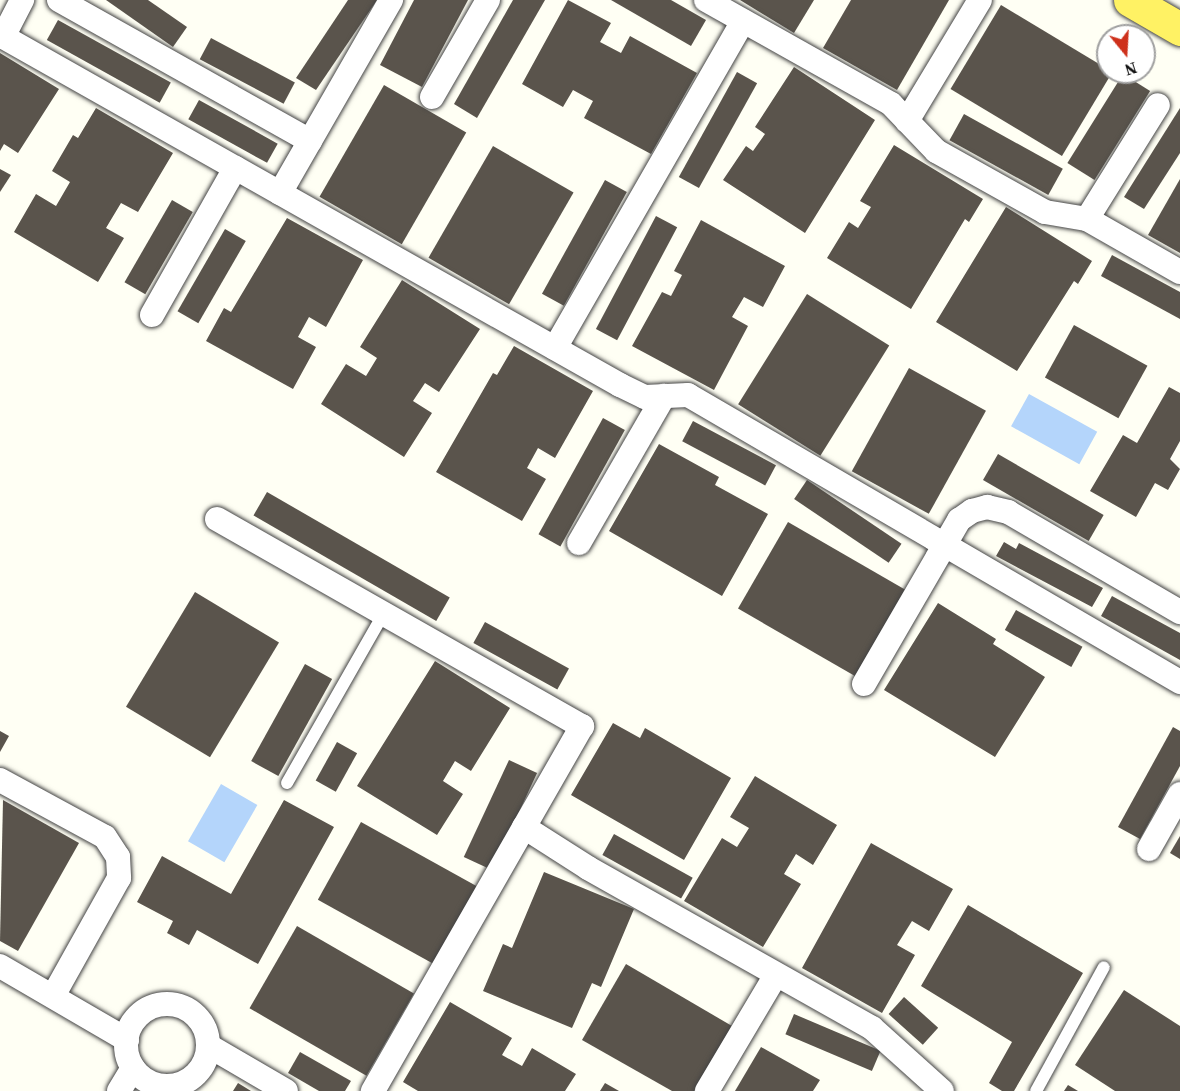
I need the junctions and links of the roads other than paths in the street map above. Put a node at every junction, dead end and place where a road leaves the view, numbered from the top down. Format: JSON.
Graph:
{"nodes":[{"id":1,"x":22,"y":0,"type":"edge"},
{"id":2,"x":59,"y":0,"type":"edge"},
{"id":3,"x":391,"y":0,"type":"edge"},
{"id":4,"x":488,"y":0,"type":"edge"},
{"id":5,"x":706,"y":0,"type":"edge"},
{"id":6,"x":980,"y":0,"type":"edge"},
{"id":7,"x":1130,"y":0,"type":"edge"},
{"id":8,"x":1174,"y":0,"type":"edge"},
{"id":9,"x":1180,"y":3,"type":"edge"},
{"id":10,"x":743,"y":21,"type":"junction"},
{"id":11,"x":1180,"y":29,"type":"edge"},
{"id":12,"x":1,"y":36,"type":"edge"},
{"id":13,"x":432,"y":97,"type":"dead end"},
{"id":14,"x":1158,"y":105,"type":"dead end"},
{"id":15,"x":907,"y":121,"type":"junction"},
{"id":16,"x":310,"y":141,"type":"junction"},
{"id":17,"x":236,"y":168,"type":"junction"},
{"id":18,"x":280,"y":193,"type":"junction"},
{"id":19,"x":1087,"y":219,"type":"junction"},
{"id":20,"x":1180,"y":272,"type":"edge"},
{"id":21,"x":152,"y":315,"type":"dead end"},
{"id":22,"x":555,"y":348,"type":"junction"},
{"id":23,"x":664,"y":396,"type":"junction"},
{"id":24,"x":217,"y":519,"type":"dead end"},
{"id":25,"x":945,"y":542,"type":"junction"},
{"id":26,"x":579,"y":543,"type":"dead end"},
{"id":27,"x":1180,"y":612,"type":"edge"},
{"id":28,"x":384,"y":614,"type":"junction"},
{"id":29,"x":1180,"y":682,"type":"edge"},
{"id":30,"x":864,"y":684,"type":"dead end"},
{"id":31,"x":0,"y":780,"type":"edge"},
{"id":32,"x":287,"y":783,"type":"dead end"},
{"id":33,"x":1180,"y":794,"type":"edge"},
{"id":34,"x":524,"y":827,"type":"junction"},
{"id":35,"x":1149,"y":849,"type":"dead end"},
{"id":36,"x":0,"y":966,"type":"edge"},
{"id":37,"x":1104,"y":967,"type":"dead end"},
{"id":38,"x":776,"y":975,"type":"junction"},
{"id":39,"x":53,"y":996,"type":"junction"},
{"id":40,"x":126,"y":1040,"type":"junction"},
{"id":41,"x":209,"y":1046,"type":"junction"},
{"id":42,"x":134,"y":1068,"type":"junction"},
{"id":43,"x":167,"y":1088,"type":"edge"},
{"id":44,"x":119,"y":1091,"type":"edge"},
{"id":45,"x":286,"y":1091,"type":"edge"},
{"id":46,"x":373,"y":1091,"type":"edge"},
{"id":47,"x":708,"y":1091,"type":"edge"},
{"id":48,"x":942,"y":1091,"type":"edge"},
{"id":49,"x":1036,"y":1091,"type":"edge"}],
"edges":[{"from":1,"to":12,"type":"street"},
{"from":2,"to":16,"type":"street"},
{"from":3,"to":16,"type":"street"},
{"from":4,"to":13,"type":"street"},
{"from":5,"to":10,"type":"street"},
{"from":6,"to":15,"type":"street"},
{"from":7,"to":11,"type":"main road"},
{"from":8,"to":9,"type":"main road"},
{"from":10,"to":15,"type":"street"},
{"from":10,"to":22,"type":"street"},
{"from":12,"to":17,"type":"street"},
{"from":14,"to":19,"type":"street"},
{"from":15,"to":19,"type":"street"},
{"from":16,"to":18,"type":"street"},
{"from":17,"to":18,"type":"street"},
{"from":17,"to":21,"type":"street"},
{"from":18,"to":22,"type":"street"},
{"from":19,"to":20,"type":"street"},
{"from":22,"to":23,"type":"street"},
{"from":23,"to":25,"type":"street"},
{"from":23,"to":26,"type":"street"},
{"from":24,"to":28,"type":"street"},
{"from":25,"to":27,"type":"street"},
{"from":25,"to":29,"type":"street"},
{"from":25,"to":30,"type":"street"},
{"from":28,"to":32,"type":"lane"},
{"from":28,"to":34,"type":"street"},
{"from":31,"to":39,"type":"street"},
{"from":33,"to":35,"type":"street"},
{"from":34,"to":38,"type":"street"},
{"from":34,"to":46,"type":"street"},
{"from":36,"to":39,"type":"street"},
{"from":37,"to":49,"type":"lane"},
{"from":38,"to":47,"type":"street"},
{"from":38,"to":48,"type":"street"},
{"from":39,"to":40,"type":"street"},
{"from":40,"to":41,"type":"street"},
{"from":40,"to":42,"type":"street"},
{"from":41,"to":43,"type":"street"},
{"from":41,"to":45,"type":"street"},
{"from":42,"to":43,"type":"street"},
{"from":42,"to":44,"type":"street"}]}
